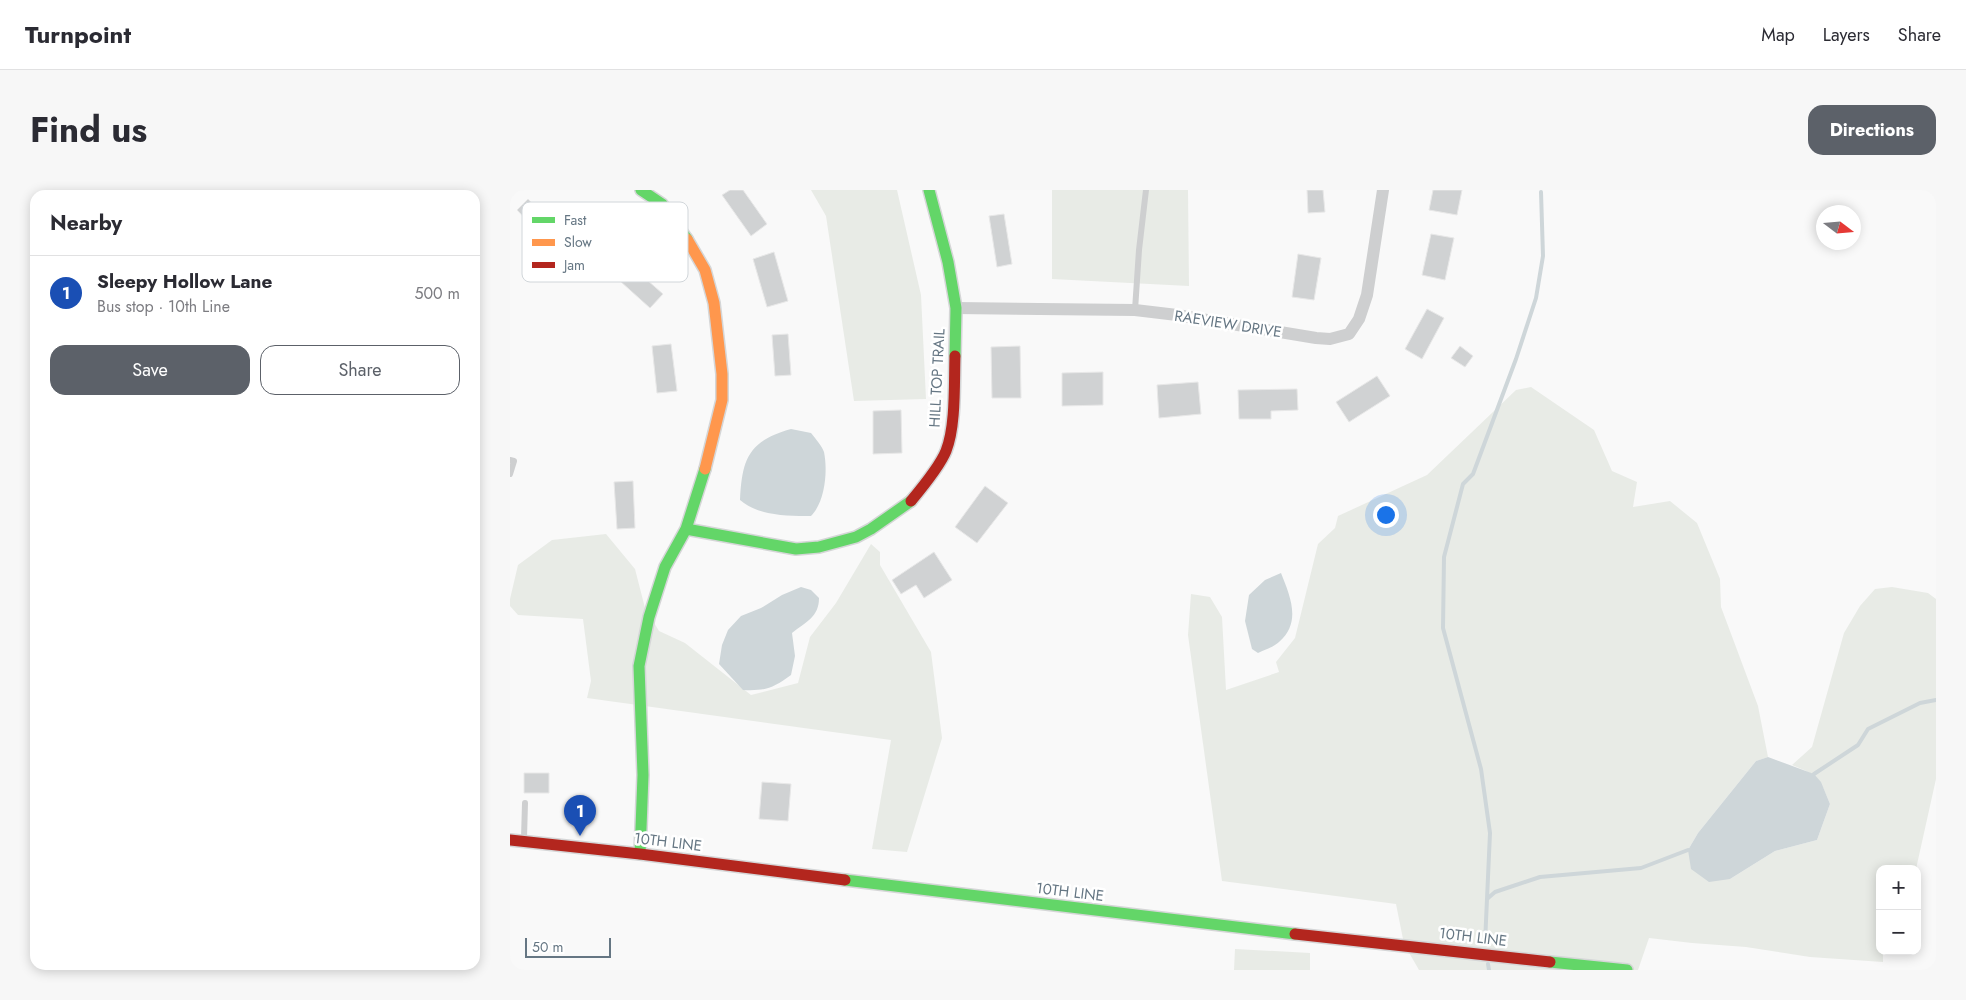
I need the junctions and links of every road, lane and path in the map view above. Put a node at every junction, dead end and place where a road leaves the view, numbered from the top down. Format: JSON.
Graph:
{"nodes":[{"id":1,"x":641,"y":190,"type":"edge"},
{"id":2,"x":929,"y":190,"type":"edge"},
{"id":3,"x":1146,"y":190,"type":"edge"},
{"id":4,"x":1383,"y":190,"type":"edge"},
{"id":5,"x":659,"y":202,"type":"edge"},
{"id":6,"x":688,"y":241,"type":"edge"},
{"id":7,"x":956,"y":308,"type":"junction"},
{"id":8,"x":1135,"y":310,"type":"junction"},
{"id":9,"x":510,"y":460,"type":"edge"},
{"id":10,"x":510,"y":474,"type":"edge"},
{"id":11,"x":686,"y":529,"type":"junction"},
{"id":12,"x":525,"y":803,"type":"dead end"},
{"id":13,"x":510,"y":840,"type":"edge"},
{"id":14,"x":524,"y":842,"type":"junction"},
{"id":15,"x":640,"y":854,"type":"junction"},
{"id":16,"x":1627,"y":970,"type":"edge"}],
"edges":[{"from":1,"to":5,"type":"street"},
{"from":2,"to":7,"type":"street","name":"HILL TOP TRAIL"},
{"from":3,"to":8,"type":"lane"},
{"from":4,"to":8,"type":"street","name":"RAEVIEW DRIVE"},
{"from":6,"to":11,"type":"street"},
{"from":7,"to":8,"type":"street","name":"RAEVIEW DRIVE"},
{"from":7,"to":11,"type":"street","name":"HILL TOP TRAIL"},
{"from":9,"to":10,"type":"lane"},
{"from":11,"to":15,"type":"street"},
{"from":12,"to":14,"type":"lane"},
{"from":13,"to":14,"type":"street","name":"10TH LINE"},
{"from":14,"to":15,"type":"street","name":"10TH LINE"},
{"from":15,"to":16,"type":"street","name":"10TH LINE"}]}
